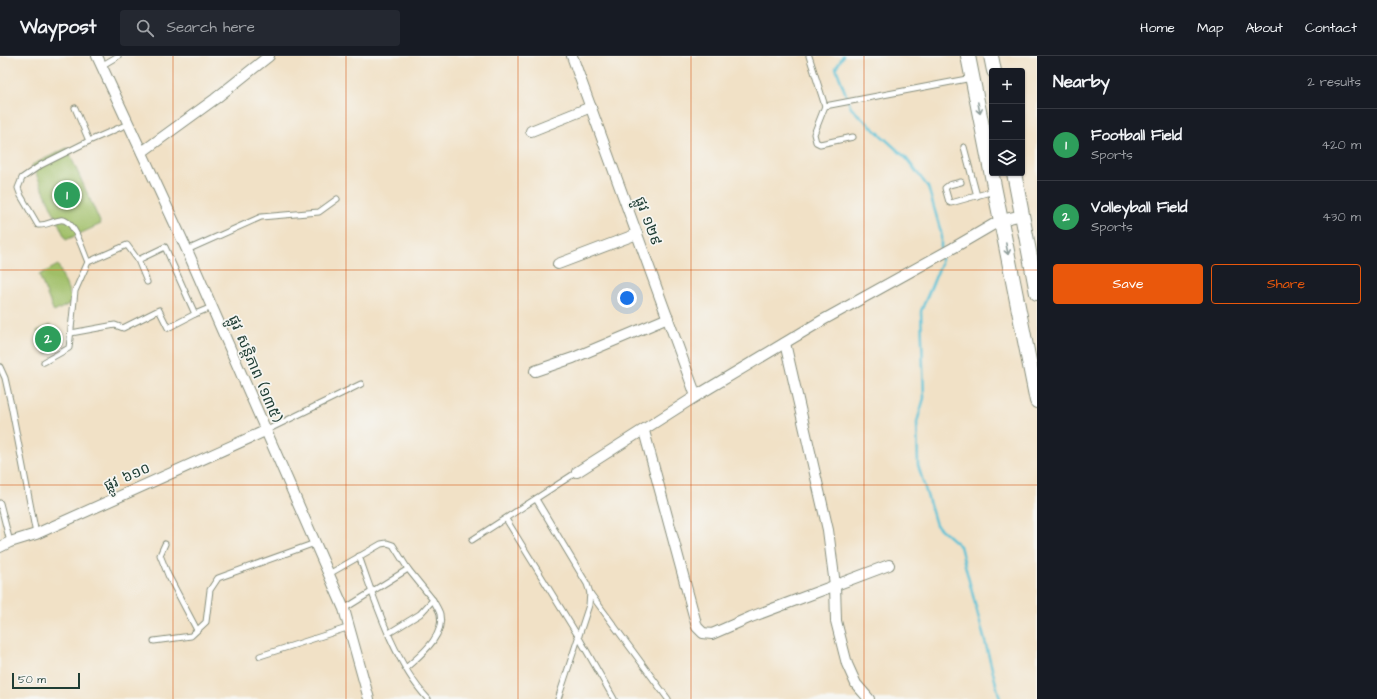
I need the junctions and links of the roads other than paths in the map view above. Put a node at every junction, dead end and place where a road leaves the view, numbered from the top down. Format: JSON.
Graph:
{"nodes":[{"id":1,"x":97,"y":56,"type":"edge"},
{"id":2,"x":118,"y":56,"type":"edge"},
{"id":3,"x":269,"y":56,"type":"edge"},
{"id":4,"x":572,"y":56,"type":"edge"},
{"id":5,"x":809,"y":56,"type":"edge"},
{"id":6,"x":968,"y":56,"type":"edge"},
{"id":7,"x":991,"y":56,"type":"edge"},
{"id":8,"x":101,"y":66,"type":"junction"},
{"id":9,"x":993,"y":68,"type":"edge"},
{"id":10,"x":973,"y":78,"type":"junction"},
{"id":11,"x":825,"y":106,"type":"junction"},
{"id":12,"x":591,"y":107,"type":"junction"},
{"id":13,"x":75,"y":108,"type":"dead end"},
{"id":14,"x":128,"y":124,"type":"junction"},
{"id":15,"x":531,"y":131,"type":"dead end"},
{"id":16,"x":853,"y":137,"type":"dead end"},
{"id":17,"x":89,"y":140,"type":"junction"},
{"id":18,"x":964,"y":147,"type":"dead end"},
{"id":19,"x":142,"y":152,"type":"junction"},
{"id":20,"x":1015,"y":176,"type":"edge"},
{"id":21,"x":960,"y":182,"type":"dead end"},
{"id":22,"x":995,"y":190,"type":"junction"},
{"id":23,"x":977,"y":196,"type":"junction"},
{"id":24,"x":337,"y":199,"type":"dead end"},
{"id":25,"x":1022,"y":215,"type":"junction"},
{"id":26,"x":1001,"y":220,"type":"junction"},
{"id":27,"x":637,"y":234,"type":"junction"},
{"id":28,"x":187,"y":250,"type":"junction"},
{"id":29,"x":138,"y":260,"type":"junction"},
{"id":30,"x":88,"y":262,"type":"junction"},
{"id":31,"x":558,"y":264,"type":"dead end"},
{"id":32,"x":147,"y":282,"type":"dead end"},
{"id":33,"x":1037,"y":293,"type":"edge"},
{"id":34,"x":212,"y":307,"type":"junction"},
{"id":35,"x":195,"y":314,"type":"junction"},
{"id":36,"x":668,"y":318,"type":"junction"},
{"id":37,"x":71,"y":333,"type":"junction"},
{"id":38,"x":785,"y":343,"type":"junction"},
{"id":39,"x":44,"y":362,"type":"dead end"},
{"id":40,"x":0,"y":367,"type":"edge"},
{"id":41,"x":536,"y":371,"type":"dead end"},
{"id":42,"x":1035,"y":380,"type":"edge"},
{"id":43,"x":361,"y":384,"type":"dead end"},
{"id":44,"x":696,"y":396,"type":"junction"},
{"id":45,"x":1037,"y":401,"type":"edge"},
{"id":46,"x":265,"y":431,"type":"junction"},
{"id":47,"x":644,"y":431,"type":"junction"},
{"id":48,"x":577,"y":472,"type":"joint"},
{"id":49,"x":536,"y":499,"type":"junction"},
{"id":50,"x":0,"y":503,"type":"edge"},
{"id":51,"x":506,"y":519,"type":"junction"},
{"id":52,"x":36,"y":534,"type":"junction"},
{"id":53,"x":472,"y":540,"type":"dead end"},
{"id":54,"x":10,"y":542,"type":"junction"},
{"id":55,"x":315,"y":543,"type":"junction"},
{"id":56,"x":165,"y":544,"type":"dead end"},
{"id":57,"x":0,"y":547,"type":"edge"},
{"id":58,"x":359,"y":556,"type":"junction"},
{"id":59,"x":889,"y":564,"type":"dead end"},
{"id":60,"x":408,"y":569,"type":"junction"},
{"id":61,"x":329,"y":574,"type":"junction"},
{"id":62,"x":835,"y":585,"type":"junction"},
{"id":63,"x":372,"y":593,"type":"junction"},
{"id":64,"x":590,"y":593,"type":"junction"},
{"id":65,"x":433,"y":600,"type":"junction"},
{"id":66,"x":344,"y":609,"type":"junction"},
{"id":67,"x":350,"y":627,"type":"junction"},
{"id":68,"x":197,"y":630,"type":"junction"},
{"id":69,"x":389,"y":632,"type":"junction"},
{"id":70,"x":578,"y":636,"type":"junction"},
{"id":71,"x":154,"y":641,"type":"dead end"},
{"id":72,"x":260,"y":656,"type":"dead end"},
{"id":73,"x":406,"y":668,"type":"junction"},
{"id":74,"x":369,"y":699,"type":"edge"},
{"id":75,"x":428,"y":699,"type":"edge"},
{"id":76,"x":558,"y":699,"type":"edge"},
{"id":77,"x":614,"y":699,"type":"edge"},
{"id":78,"x":668,"y":699,"type":"edge"},
{"id":79,"x":869,"y":699,"type":"edge"}],
"edges":[{"from":1,"to":8,"type":"street","name":"ផ្លូវ សន្តិភាព (១៣៥)"},
{"from":2,"to":8,"type":"lane"},
{"from":3,"to":19,"type":"street"},
{"from":4,"to":12,"type":"street","name":"ផ្លូវ ១២៩"},
{"from":5,"to":11,"type":"lane"},
{"from":6,"to":10,"type":"main road"},
{"from":7,"to":9,"type":"main road"},
{"from":8,"to":14,"type":"street","name":"ផ្លូវ សន្តិភាព (១៣៥)"},
{"from":10,"to":11,"type":"lane"},
{"from":10,"to":22,"type":"main road","one_way":true},
{"from":11,"to":16,"type":"lane"},
{"from":12,"to":15,"type":"street"},
{"from":12,"to":27,"type":"street","name":"ផ្លូវ ១២៩"},
{"from":13,"to":17,"type":"lane"},
{"from":14,"to":17,"type":"lane"},
{"from":14,"to":19,"type":"street","name":"ផ្លូវ សន្តិភាព (១៣៥)"},
{"from":17,"to":30,"type":"lane"},
{"from":18,"to":23,"type":"lane"},
{"from":19,"to":28,"type":"street","name":"ផ្លូវ សន្តិភាព (១៣៥)"},
{"from":20,"to":25,"type":"main road"},
{"from":21,"to":23,"type":"lane"},
{"from":22,"to":23,"type":"lane"},
{"from":22,"to":26,"type":"main road"},
{"from":24,"to":28,"type":"lane"},
{"from":25,"to":26,"type":"street"},
{"from":25,"to":33,"type":"main road"},
{"from":26,"to":38,"type":"street"},
{"from":26,"to":42,"type":"main road","one_way":true},
{"from":27,"to":31,"type":"street"},
{"from":27,"to":36,"type":"street","name":"ផ្លូវ ១២៩"},
{"from":28,"to":34,"type":"street","name":"ផ្លូវ សន្តិភាព (១៣៥)"},
{"from":29,"to":30,"type":"lane"},
{"from":29,"to":32,"type":"lane"},
{"from":29,"to":35,"type":"lane"},
{"from":30,"to":37,"type":"lane"},
{"from":34,"to":35,"type":"lane"},
{"from":34,"to":46,"type":"street","name":"ផ្លូវ សន្តិភាព (១៣៥)"},
{"from":35,"to":37,"type":"lane"},
{"from":36,"to":41,"type":"street"},
{"from":36,"to":44,"type":"street","name":"ផ្លូវ ១២៩"},
{"from":37,"to":39,"type":"lane"},
{"from":38,"to":44,"type":"street"},
{"from":38,"to":62,"type":"street"},
{"from":40,"to":52,"type":"lane"},
{"from":42,"to":45,"type":"main road"},
{"from":43,"to":46,"type":"lane"},
{"from":44,"to":47,"type":"street"},
{"from":46,"to":52,"type":"street","name":"ផ្លូវ ៦១០"},
{"from":46,"to":55,"type":"street","name":"ផ្លូវ សន្តិភាព (១៣៥)"},
{"from":47,"to":48,"type":"street"},
{"from":47,"to":62,"type":"street"},
{"from":48,"to":49,"type":"lane"},
{"from":49,"to":51,"type":"lane"},
{"from":49,"to":64,"type":"lane"},
{"from":50,"to":54,"type":"lane"},
{"from":51,"to":53,"type":"lane"},
{"from":51,"to":70,"type":"lane"},
{"from":52,"to":54,"type":"street","name":"ផ្លូវ ៦១០"},
{"from":54,"to":57,"type":"street","name":"ផ្លូវ ៦១០"},
{"from":55,"to":61,"type":"street","name":"ផ្លូវ សន្តិភាព (១៣៥)"},
{"from":55,"to":68,"type":"lane"},
{"from":56,"to":68,"type":"lane"},
{"from":58,"to":60,"type":"lane"},
{"from":58,"to":61,"type":"lane"},
{"from":58,"to":63,"type":"lane"},
{"from":59,"to":62,"type":"street"},
{"from":60,"to":63,"type":"lane"},
{"from":60,"to":65,"type":"lane"},
{"from":61,"to":66,"type":"street","name":"ផ្លូវ សន្តិភាព (១៣៥)"},
{"from":62,"to":79,"type":"street"},
{"from":63,"to":66,"type":"lane"},
{"from":63,"to":69,"type":"lane"},
{"from":64,"to":70,"type":"lane"},
{"from":64,"to":78,"type":"lane"},
{"from":65,"to":69,"type":"lane"},
{"from":65,"to":73,"type":"lane"},
{"from":66,"to":67,"type":"street","name":"ផ្លូវ សន្តិភាព (១៣៥)"},
{"from":67,"to":72,"type":"lane"},
{"from":67,"to":74,"type":"street","name":"ផ្លូវ សន្តិភាព (១៣៥)"},
{"from":68,"to":71,"type":"lane"},
{"from":69,"to":73,"type":"lane"},
{"from":70,"to":76,"type":"lane"},
{"from":70,"to":77,"type":"lane"},
{"from":73,"to":75,"type":"lane"}]}
